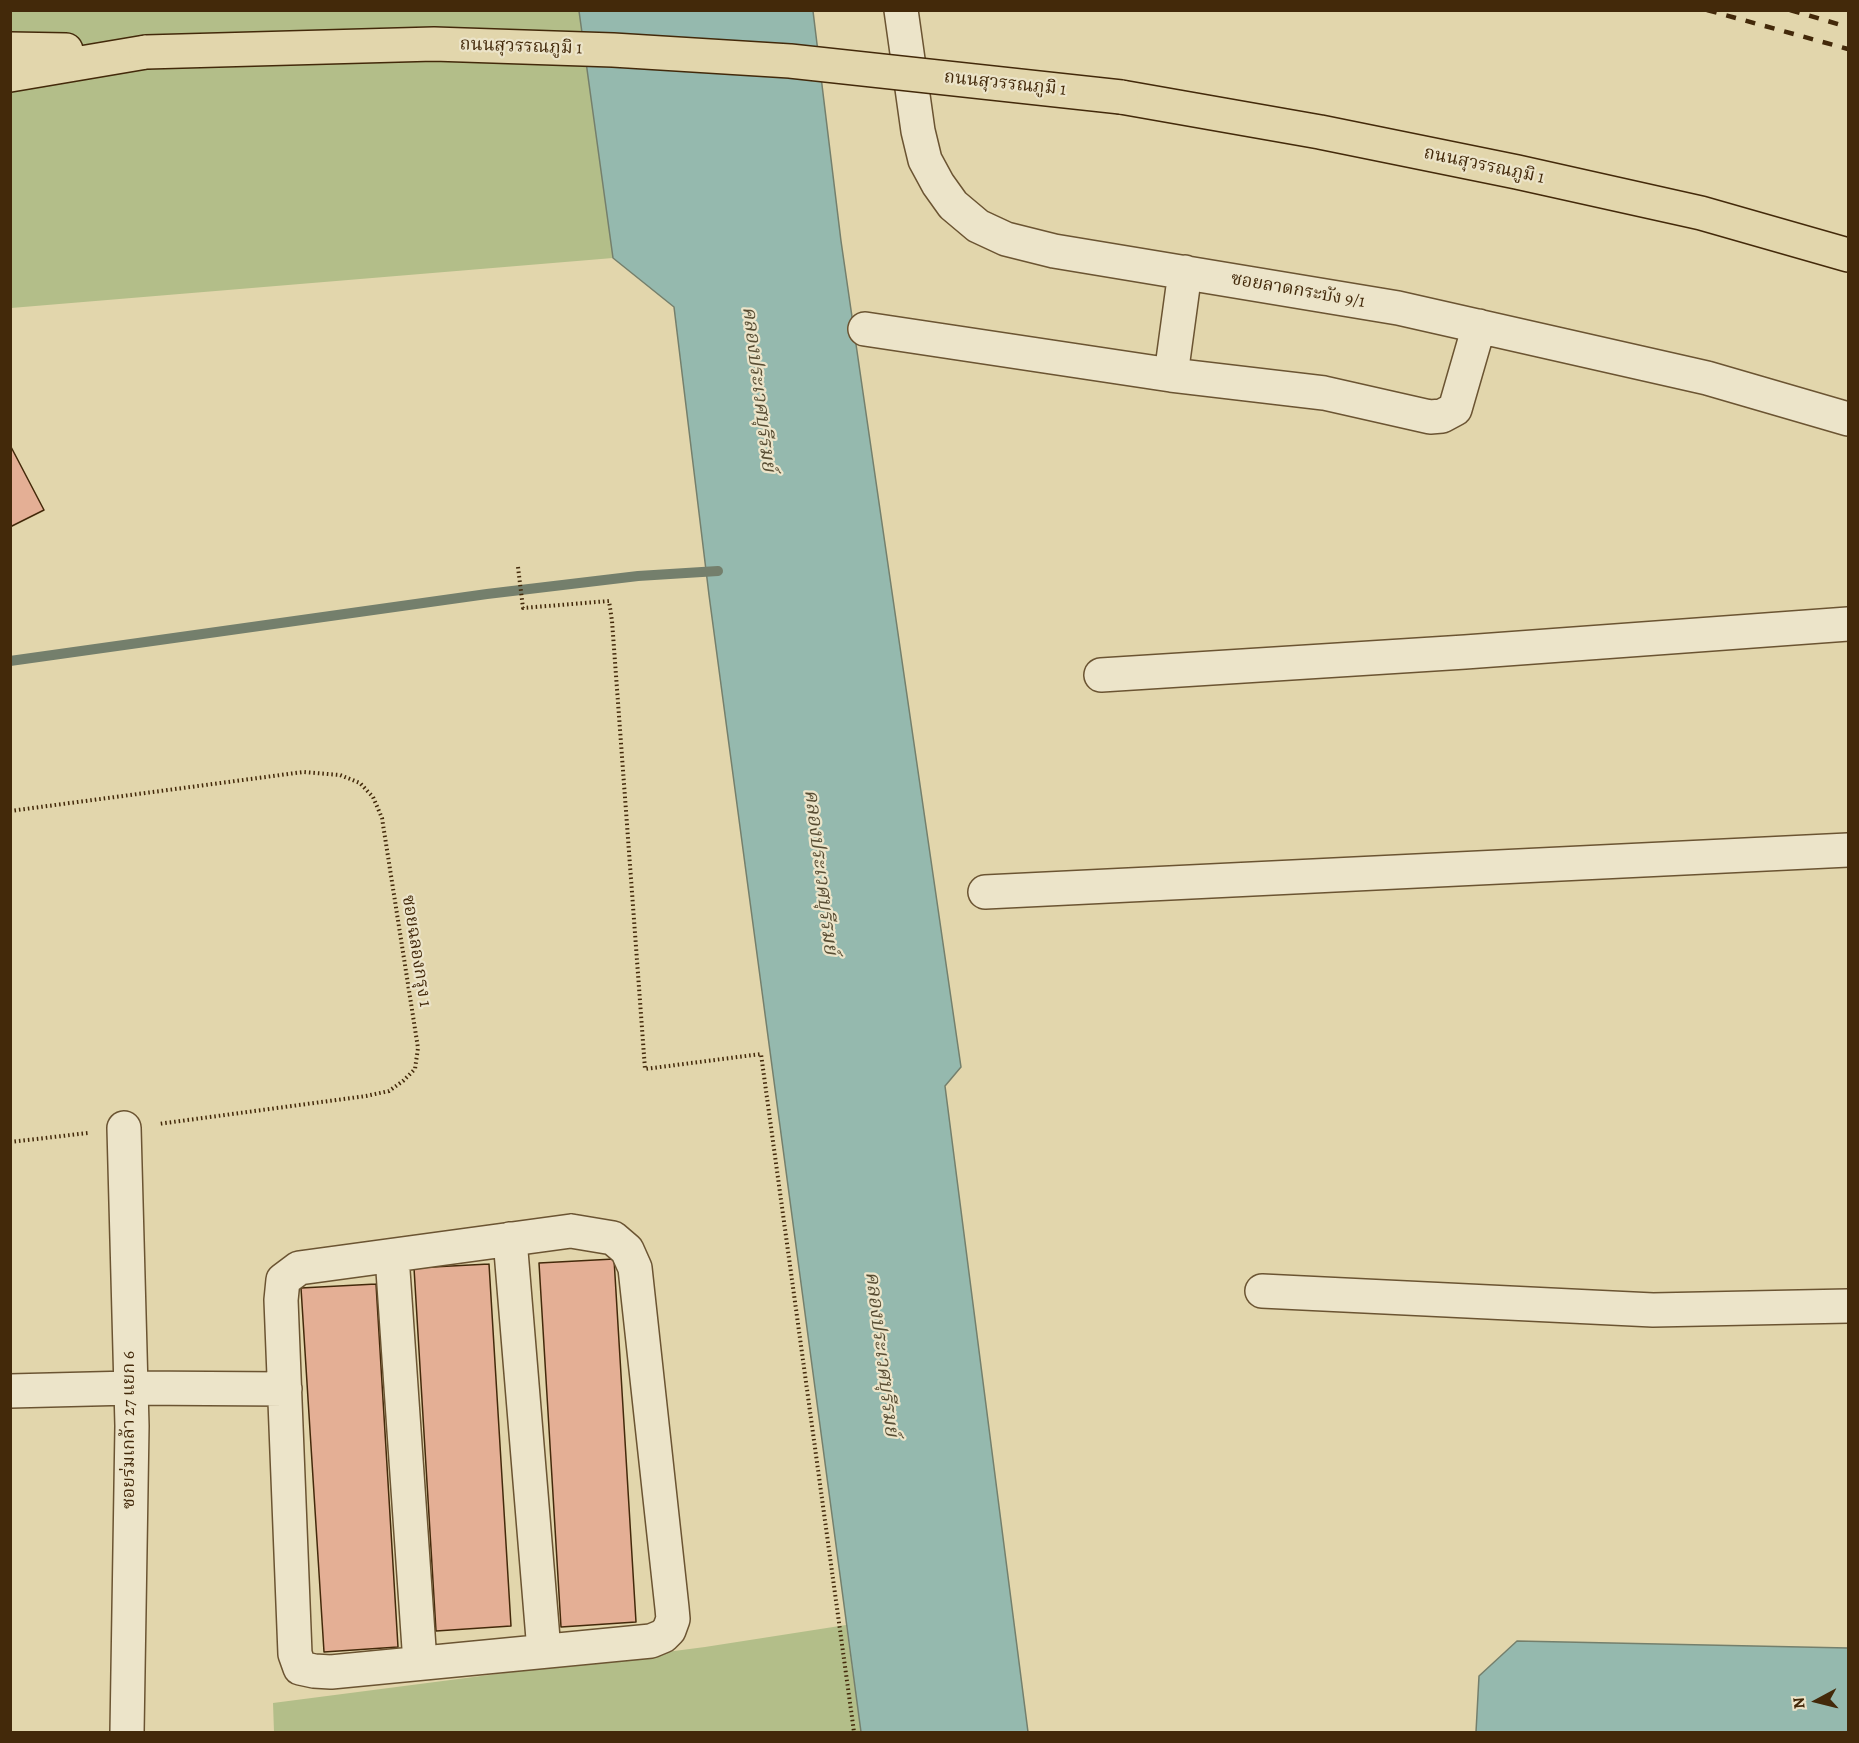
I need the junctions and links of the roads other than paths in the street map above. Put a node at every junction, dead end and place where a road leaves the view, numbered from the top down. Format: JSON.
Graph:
{"nodes":[{"id":1,"x":901,"y":10,"type":"edge"},
{"id":2,"x":10,"y":49,"type":"edge"},
{"id":3,"x":146,"y":52,"type":"junction"},
{"id":4,"x":10,"y":75,"type":"edge"},
{"id":5,"x":1848,"y":255,"type":"edge"},
{"id":6,"x":1185,"y":272,"type":"junction"},
{"id":7,"x":1479,"y":326,"type":"junction"},
{"id":8,"x":865,"y":329,"type":"dead end"},
{"id":9,"x":1172,"y":375,"type":"junction"},
{"id":10,"x":1848,"y":419,"type":"edge"},
{"id":11,"x":1848,"y":624,"type":"edge"},
{"id":12,"x":1101,"y":675,"type":"dead end"},
{"id":13,"x":1848,"y":850,"type":"edge"},
{"id":14,"x":985,"y":892,"type":"dead end"},
{"id":15,"x":124,"y":1128,"type":"road end"},
{"id":16,"x":510,"y":1239,"type":"junction"},
{"id":17,"x":392,"y":1256,"type":"junction"},
{"id":18,"x":1262,"y":1291,"type":"dead end"},
{"id":19,"x":1848,"y":1306,"type":"edge"},
{"id":20,"x":131,"y":1388,"type":"junction"},
{"id":21,"x":285,"y":1389,"type":"junction"},
{"id":22,"x":10,"y":1392,"type":"edge"},
{"id":23,"x":544,"y":1651,"type":"junction"},
{"id":24,"x":420,"y":1663,"type":"junction"},
{"id":25,"x":128,"y":1732,"type":"edge"}],
"edges":[{"from":1,"to":6,"type":"street","name":"ซอยลาดกระบัง 9/1"},
{"from":2,"to":3,"type":"highway"},
{"from":3,"to":4,"type":"highway"},
{"from":3,"to":5,"type":"highway","name":"ถนนสุวรรณภูมิ 1","bridge":true},
{"from":6,"to":7,"type":"street","name":"ซอยลาดกระบัง 9/1"},
{"from":6,"to":9,"type":"street"},
{"from":7,"to":9,"type":"street"},
{"from":7,"to":10,"type":"street","name":"ซอยลาดกระบัง 9/1"},
{"from":8,"to":9,"type":"street"},
{"from":11,"to":12,"type":"street"},
{"from":13,"to":14,"type":"street"},
{"from":15,"to":20,"type":"street","name":"ซอยร่มเกล้า 27 แยก 6"},
{"from":16,"to":17,"type":"street"},
{"from":16,"to":23,"type":"street"},
{"from":16,"to":23,"type":"street"},
{"from":17,"to":21,"type":"street"},
{"from":17,"to":24,"type":"street"},
{"from":18,"to":19,"type":"street"},
{"from":20,"to":21,"type":"street"},
{"from":20,"to":22,"type":"street"},
{"from":20,"to":25,"type":"street","name":"ซอยร่มเกล้า 27 แยก 6"},
{"from":21,"to":24,"type":"street"},
{"from":23,"to":24,"type":"street"}]}
